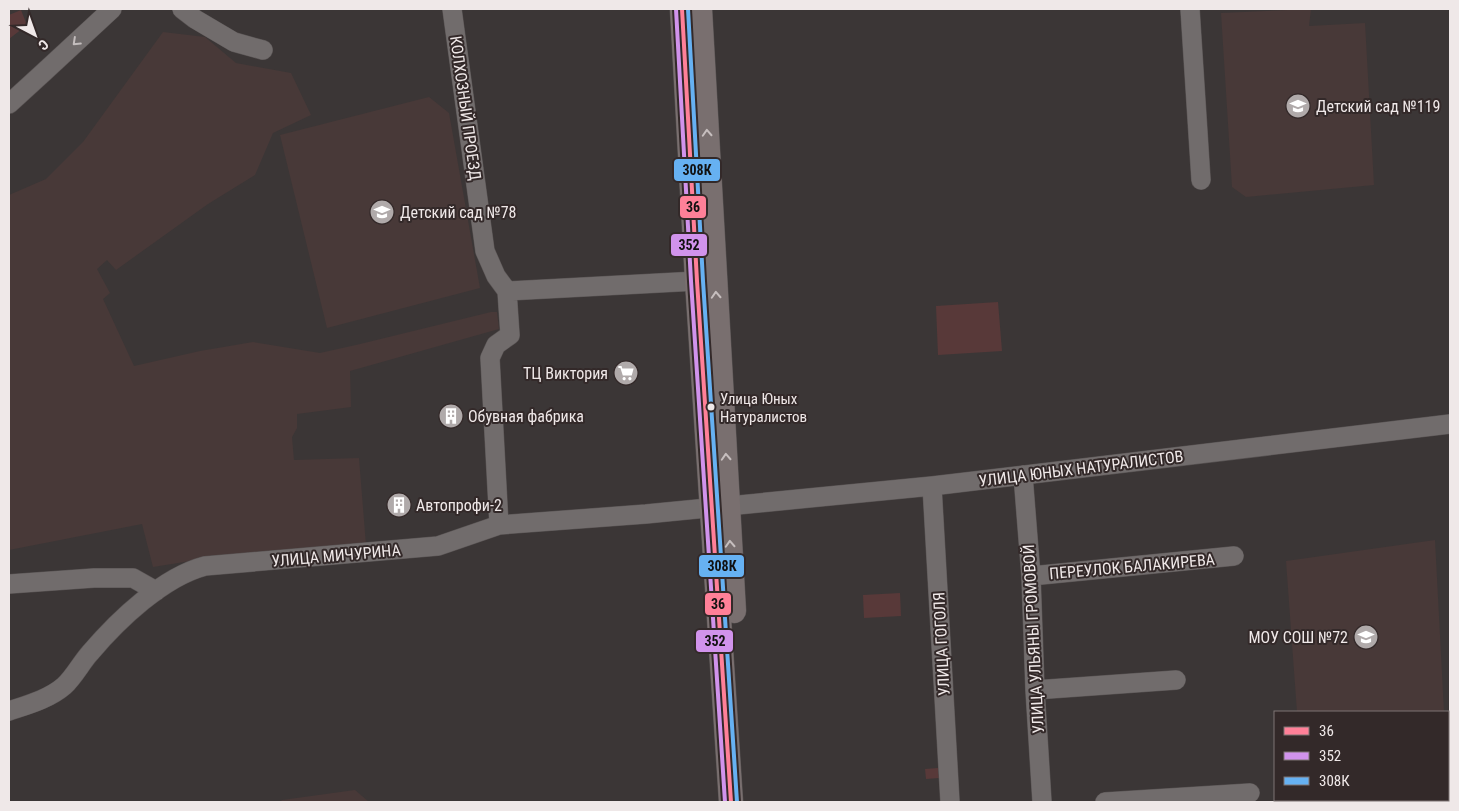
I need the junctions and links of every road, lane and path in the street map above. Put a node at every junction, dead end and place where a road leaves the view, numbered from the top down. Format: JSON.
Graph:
{"nodes":[{"id":1,"x":112,"y":9,"type":"edge"},
{"id":2,"x":182,"y":9,"type":"edge"},
{"id":3,"x":452,"y":9,"type":"edge"},
{"id":4,"x":682,"y":9,"type":"edge"},
{"id":5,"x":700,"y":9,"type":"edge"},
{"id":6,"x":1190,"y":9,"type":"edge"},
{"id":7,"x":263,"y":50,"type":"dead end"},
{"id":8,"x":9,"y":104,"type":"edge"},
{"id":9,"x":1201,"y":180,"type":"dead end"},
{"id":10,"x":697,"y":281,"type":"junction"},
{"id":11,"x":507,"y":291,"type":"junction"},
{"id":12,"x":1450,"y":424,"type":"edge"},
{"id":13,"x":1022,"y":475,"type":"junction"},
{"id":14,"x":932,"y":486,"type":"junction"},
{"id":15,"x":720,"y":507,"type":"junction"},
{"id":16,"x":499,"y":525,"type":"junction"},
{"id":17,"x":1234,"y":556,"type":"dead end"},
{"id":18,"x":1031,"y":576,"type":"junction"},
{"id":19,"x":9,"y":584,"type":"edge"},
{"id":20,"x":156,"y":591,"type":"junction"},
{"id":21,"x":1176,"y":680,"type":"dead end"},
{"id":22,"x":1035,"y":690,"type":"junction"},
{"id":23,"x":9,"y":711,"type":"edge"},
{"id":24,"x":1250,"y":794,"type":"dead end"},
{"id":25,"x":731,"y":802,"type":"edge"},
{"id":26,"x":745,"y":802,"type":"edge"},
{"id":27,"x":950,"y":802,"type":"edge"},
{"id":28,"x":1042,"y":802,"type":"edge"},
{"id":29,"x":1105,"y":802,"type":"edge"}],
"edges":[{"from":1,"to":8,"type":"street","one_way":true},
{"from":2,"to":7,"type":"street"},
{"from":3,"to":11,"type":"street","name":"КОЛХОЗНЫЙ ПРОЕЗД"},
{"from":4,"to":10,"type":"main road"},
{"from":15,"to":5,"type":"main road","one_way":true},
{"from":6,"to":9,"type":"street"},
{"from":10,"to":11,"type":"street"},
{"from":10,"to":15,"type":"main road"},
{"from":11,"to":16,"type":"street","name":"КОЛХОЗНЫЙ ПРОЕЗД"},
{"from":12,"to":13,"type":"street","name":"УЛИЦА ЮНЫХ НАТУРАЛИСТОВ"},
{"from":13,"to":14,"type":"street","name":"УЛИЦА ЮНЫХ НАТУРАЛИСТОВ"},
{"from":13,"to":18,"type":"street","name":"УЛИЦА УЛЬЯНЫ ГРОМОВОЙ"},
{"from":14,"to":15,"type":"street","name":"УЛИЦА ЮНЫХ НАТУРАЛИСТОВ"},
{"from":14,"to":27,"type":"street","name":"УЛИЦА ГОГОЛЯ"},
{"from":15,"to":16,"type":"street","name":"УЛИЦА МИЧУРИНА"},
{"from":15,"to":25,"type":"main road"},
{"from":26,"to":15,"type":"main road","one_way":true},
{"from":16,"to":20,"type":"street","name":"УЛИЦА МИЧУРИНА"},
{"from":17,"to":18,"type":"street","name":"ПЕРЕУЛОК БАЛАКИРЕВА"},
{"from":18,"to":22,"type":"street","name":"УЛИЦА УЛЬЯНЫ ГРОМОВОЙ"},
{"from":19,"to":20,"type":"street"},
{"from":20,"to":23,"type":"street","name":"УЛИЦА МИЧУРИНА"},
{"from":21,"to":22,"type":"street"},
{"from":22,"to":28,"type":"street","name":"УЛИЦА УЛЬЯНЫ ГРОМОВОЙ"},
{"from":24,"to":29,"type":"street"}]}
